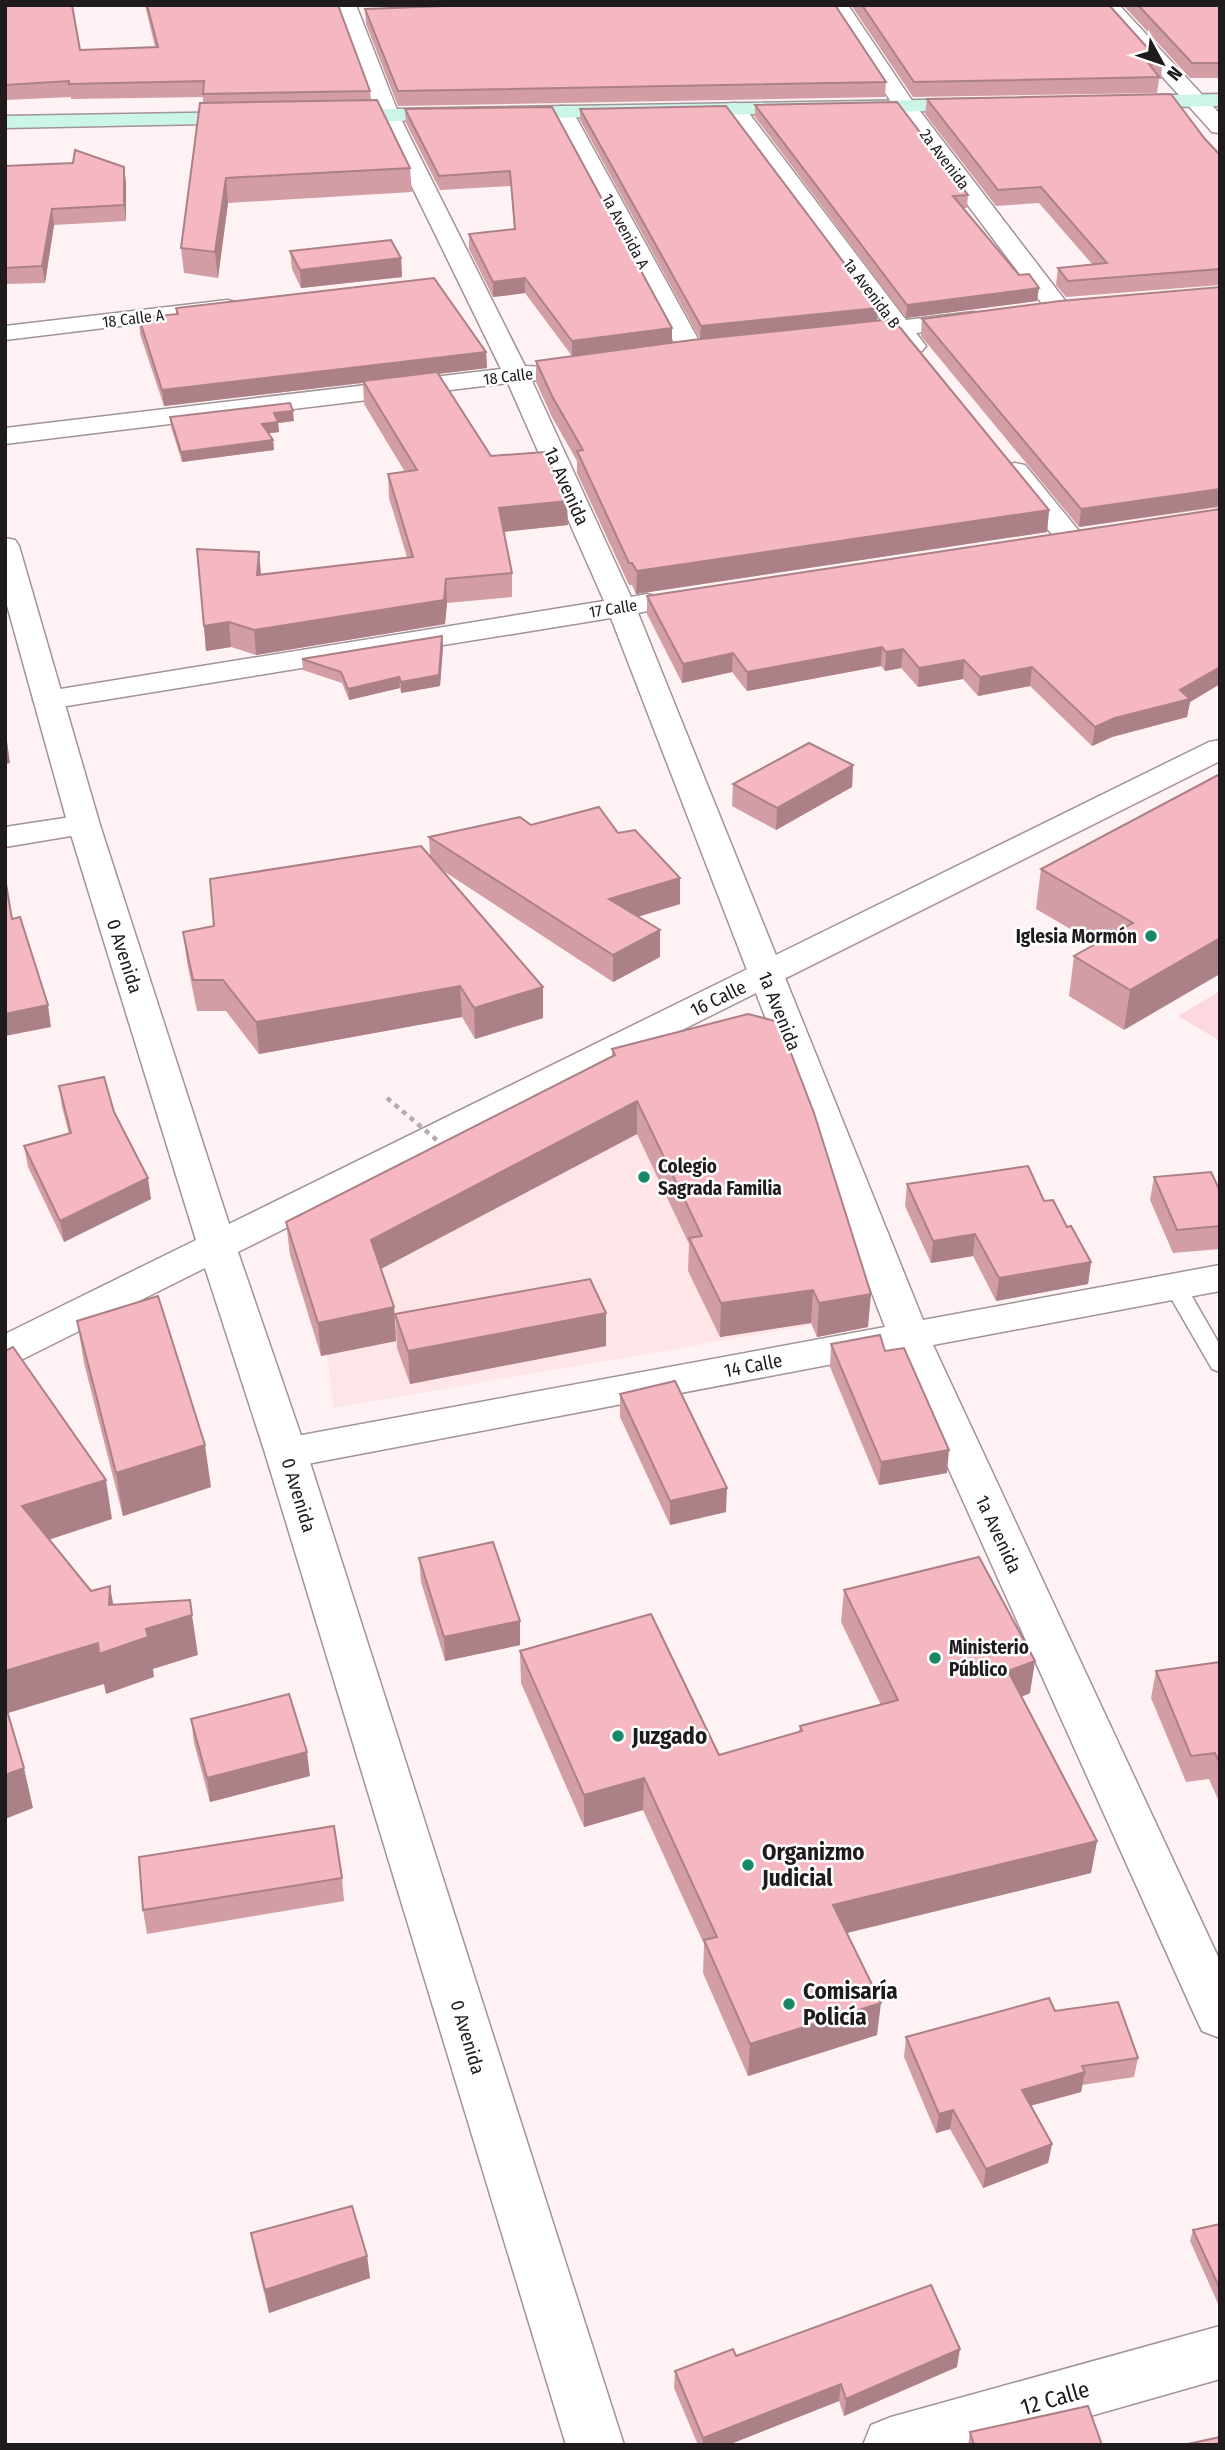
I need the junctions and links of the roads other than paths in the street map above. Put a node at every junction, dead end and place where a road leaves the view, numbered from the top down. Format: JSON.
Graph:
{"nodes":[{"id":1,"x":838,"y":5,"type":"edge"},
{"id":2,"x":1108,"y":5,"type":"edge"},
{"id":3,"x":348,"y":10,"type":"edge"},
{"id":4,"x":377,"y":14,"type":"edge"},
{"id":5,"x":1220,"y":100,"type":"edge"},
{"id":6,"x":1196,"y":101,"type":"junction"},
{"id":7,"x":1099,"y":102,"type":"edge"},
{"id":8,"x":1002,"y":104,"type":"edge"},
{"id":9,"x":905,"y":106,"type":"junction"},
{"id":10,"x":734,"y":109,"type":"junction"},
{"id":11,"x":562,"y":112,"type":"junction"},
{"id":12,"x":388,"y":115,"type":"junction"},
{"id":13,"x":265,"y":117,"type":"edge"},
{"id":14,"x":306,"y":117,"type":"edge"},
{"id":15,"x":5,"y":122,"type":"edge"},
{"id":16,"x":1220,"y":127,"type":"edge"},
{"id":17,"x":251,"y":304,"type":"edge"},
{"id":18,"x":1085,"y":306,"type":"edge"},
{"id":19,"x":1058,"y":308,"type":"junction"},
{"id":20,"x":1032,"y":312,"type":"edge"},
{"id":21,"x":992,"y":317,"type":"edge"},
{"id":22,"x":899,"y":329,"type":"junction"},
{"id":23,"x":5,"y":333,"type":"edge"},
{"id":24,"x":830,"y":336,"type":"edge"},
{"id":25,"x":719,"y":347,"type":"edge"},
{"id":26,"x":691,"y":350,"type":"junction"},
{"id":27,"x":664,"y":354,"type":"edge"},
{"id":28,"x":925,"y":360,"type":"edge"},
{"id":29,"x":557,"y":369,"type":"edge"},
{"id":30,"x":517,"y":375,"type":"junction"},
{"id":31,"x":5,"y":436,"type":"edge"},
{"id":32,"x":1001,"y":454,"type":"edge"},
{"id":33,"x":1069,"y":538,"type":"edge"},
{"id":34,"x":5,"y":546,"type":"edge"},
{"id":35,"x":676,"y":598,"type":"edge"},
{"id":36,"x":621,"y":607,"type":"junction"},
{"id":37,"x":48,"y":700,"type":"junction"},
{"id":38,"x":1220,"y":748,"type":"edge"},
{"id":39,"x":84,"y":825,"type":"junction"},
{"id":40,"x":5,"y":837,"type":"edge"},
{"id":41,"x":766,"y":974,"type":"junction"},
{"id":42,"x":217,"y":1247,"type":"junction"},
{"id":43,"x":1220,"y":1278,"type":"edge"},
{"id":44,"x":1175,"y":1286,"type":"junction"},
{"id":45,"x":909,"y":1336,"type":"junction"},
{"id":46,"x":5,"y":1351,"type":"edge"},
{"id":47,"x":1220,"y":1364,"type":"edge"},
{"id":48,"x":286,"y":1453,"type":"junction"},
{"id":49,"x":1220,"y":2016,"type":"edge"},
{"id":50,"x":1220,"y":2352,"type":"edge"},
{"id":51,"x":594,"y":2445,"type":"edge"},
{"id":52,"x":891,"y":2445,"type":"edge"}],
"edges":[{"from":1,"to":9,"type":"street","name":"2a Avenida"},
{"from":2,"to":6,"type":"street"},
{"from":3,"to":4,"type":"street"},
{"from":3,"to":12,"type":"street","name":"1a Avenida"},
{"from":5,"to":6,"type":"main road"},
{"from":6,"to":7,"type":"main road"},
{"from":6,"to":16,"type":"street"},
{"from":8,"to":9,"type":"main road"},
{"from":9,"to":10,"type":"main road"},
{"from":9,"to":19,"type":"street","name":"2a Avenida"},
{"from":10,"to":11,"type":"main road"},
{"from":10,"to":22,"type":"street","name":"1a Avenida B"},
{"from":11,"to":12,"type":"main road"},
{"from":11,"to":26,"type":"street","name":"1a Avenida A"},
{"from":12,"to":14,"type":"main road"},
{"from":12,"to":30,"type":"street","name":"1a Avenida"},
{"from":13,"to":15,"type":"main road"},
{"from":17,"to":23,"type":"street","name":"18 Calle A"},
{"from":18,"to":19,"type":"street"},
{"from":19,"to":20,"type":"street"},
{"from":21,"to":22,"type":"street"},
{"from":22,"to":24,"type":"street"},
{"from":22,"to":28,"type":"street","name":"1a Avenida B"},
{"from":25,"to":26,"type":"street"},
{"from":26,"to":27,"type":"street"},
{"from":29,"to":30,"type":"street","name":"18 Calle"},
{"from":30,"to":31,"type":"street","name":"18 Calle"},
{"from":30,"to":36,"type":"street","name":"1a Avenida"},
{"from":32,"to":33,"type":"street"},
{"from":34,"to":37,"type":"street","name":"0 Avenida"},
{"from":35,"to":36,"type":"street","name":"17 Calle"},
{"from":36,"to":37,"type":"street","name":"17 Calle"},
{"from":36,"to":41,"type":"street","name":"1a Avenida"},
{"from":37,"to":39,"type":"street","name":"0 Avenida"},
{"from":38,"to":41,"type":"street","name":"16 Calle"},
{"from":39,"to":40,"type":"street"},
{"from":39,"to":42,"type":"street","name":"0 Avenida"},
{"from":41,"to":42,"type":"street","name":"16 Calle"},
{"from":41,"to":45,"type":"street","name":"1a Avenida"},
{"from":42,"to":46,"type":"street","name":"16 Calle"},
{"from":42,"to":48,"type":"street","name":"0 Avenida"},
{"from":43,"to":44,"type":"street","name":"14 Calle"},
{"from":44,"to":45,"type":"street","name":"14 Calle"},
{"from":44,"to":47,"type":"lane"},
{"from":45,"to":48,"type":"street","name":"14 Calle"},
{"from":45,"to":49,"type":"street","name":"1a Avenida"},
{"from":48,"to":51,"type":"street","name":"0 Avenida"},
{"from":50,"to":52,"type":"street","name":"12 Calle"}]}
